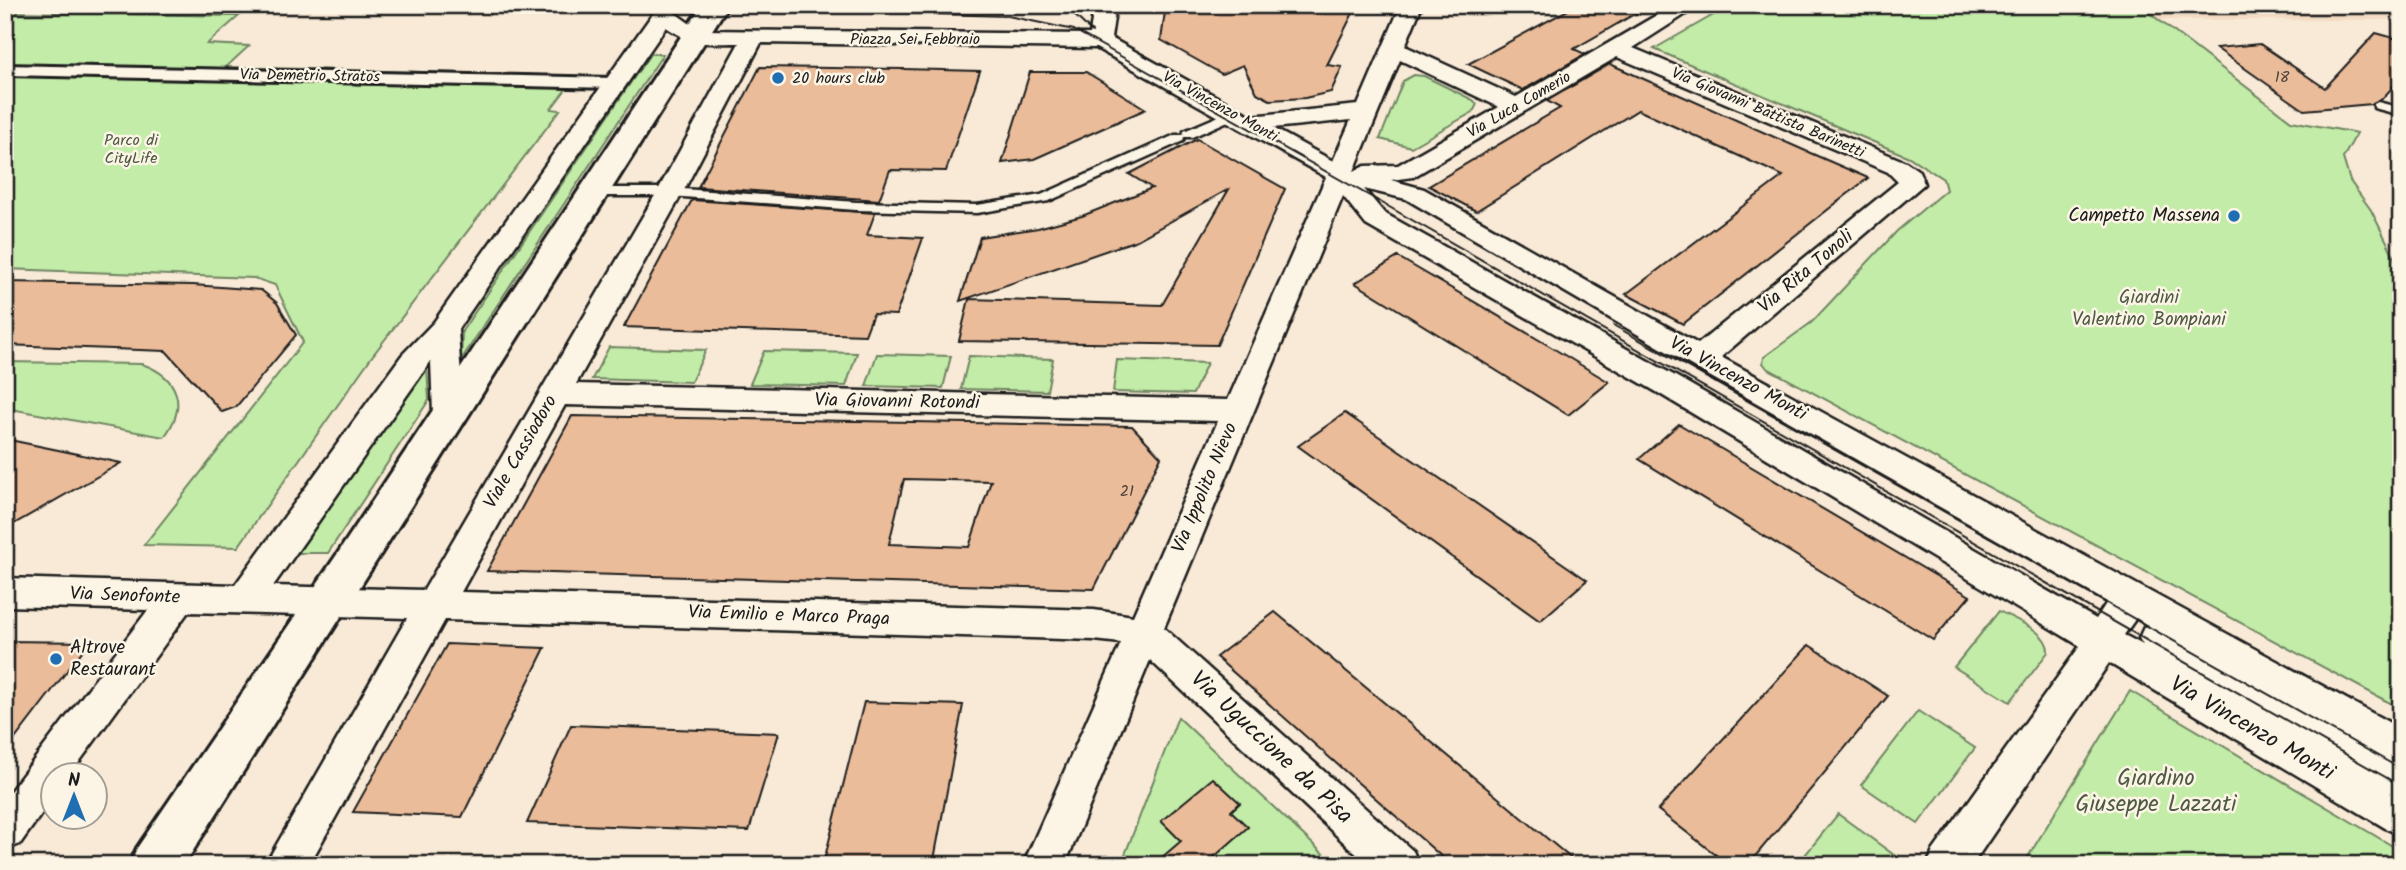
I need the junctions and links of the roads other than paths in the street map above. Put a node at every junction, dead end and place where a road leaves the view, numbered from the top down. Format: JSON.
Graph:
{"nodes":[{"id":1,"x":715,"y":5,"type":"edge"},
{"id":2,"x":1105,"y":5,"type":"edge"},
{"id":3,"x":1412,"y":5,"type":"edge"},
{"id":4,"x":1690,"y":5,"type":"edge"},
{"id":5,"x":666,"y":10,"type":"edge"},
{"id":6,"x":694,"y":36,"type":"junction"},
{"id":7,"x":753,"y":37,"type":"junction"},
{"id":8,"x":1100,"y":41,"type":"junction"},
{"id":9,"x":1394,"y":49,"type":"junction"},
{"id":10,"x":1617,"y":49,"type":"junction"},
{"id":11,"x":5,"y":70,"type":"edge"},
{"id":12,"x":620,"y":74,"type":"junction"},
{"id":13,"x":1517,"y":106,"type":"junction"},
{"id":14,"x":2378,"y":106,"type":"dead end"},
{"id":15,"x":1367,"y":111,"type":"junction"},
{"id":16,"x":2401,"y":112,"type":"edge"},
{"id":17,"x":1241,"y":119,"type":"junction"},
{"id":18,"x":1340,"y":175,"type":"junction"},
{"id":19,"x":1911,"y":184,"type":"joint"},
{"id":20,"x":593,"y":192,"type":"junction"},
{"id":21,"x":670,"y":192,"type":"junction"},
{"id":22,"x":444,"y":329,"type":"junction"},
{"id":23,"x":1700,"y":358,"type":"junction"},
{"id":24,"x":555,"y":394,"type":"junction"},
{"id":25,"x":1238,"y":411,"type":"junction"},
{"id":26,"x":448,"y":414,"type":"junction"},
{"id":27,"x":5,"y":592,"type":"edge"},
{"id":28,"x":178,"y":598,"type":"junction"},
{"id":29,"x":244,"y":600,"type":"junction"},
{"id":30,"x":327,"y":602,"type":"junction"},
{"id":31,"x":433,"y":605,"type":"junction"},
{"id":32,"x":2117,"y":618,"type":"junction"},
{"id":33,"x":1144,"y":632,"type":"junction"},
{"id":34,"x":2401,"y":749,"type":"edge"},
{"id":35,"x":2401,"y":777,"type":"edge"},
{"id":36,"x":2401,"y":816,"type":"edge"},
{"id":37,"x":5,"y":831,"type":"edge"},
{"id":38,"x":155,"y":865,"type":"edge"},
{"id":39,"x":286,"y":865,"type":"edge"},
{"id":40,"x":1044,"y":865,"type":"edge"},
{"id":41,"x":1398,"y":865,"type":"edge"},
{"id":42,"x":1948,"y":865,"type":"edge"}],
"edges":[{"from":1,"to":6,"type":"main road"},
{"from":2,"to":8,"type":"street"},
{"from":3,"to":9,"type":"street","name":"Via Ippolito Nievo"},
{"from":4,"to":10,"type":"street","name":"Via Luca Comerio"},
{"from":5,"to":6,"type":"street"},
{"from":5,"to":12,"type":"street"},
{"from":6,"to":7,"type":"street","name":"Piazza Sei Febbraio"},
{"from":6,"to":20,"type":"main road"},
{"from":7,"to":8,"type":"street","name":"Piazza Sei Febbraio"},
{"from":7,"to":21,"type":"street","name":"Viale Cassiodoro"},
{"from":8,"to":17,"type":"street","name":"Via Vincenzo Monti"},
{"from":9,"to":13,"type":"street"},
{"from":9,"to":15,"type":"street","name":"Via Ippolito Nievo"},
{"from":10,"to":13,"type":"street","name":"Via Luca Comerio"},
{"from":10,"to":19,"type":"street","name":"Via Giovanni Battista Barinetti"},
{"from":11,"to":12,"type":"street","name":"Via Demetrio Stratos"},
{"from":12,"to":22,"type":"street"},
{"from":13,"to":18,"type":"street","name":"Via Luca Comerio"},
{"from":14,"to":16,"type":"lane"},
{"from":15,"to":17,"type":"street"},
{"from":15,"to":18,"type":"street","name":"Via Ippolito Nievo"},
{"from":17,"to":18,"type":"street","name":"Via Vincenzo Monti"},
{"from":17,"to":21,"type":"lane"},
{"from":18,"to":23,"type":"street","name":"Via Vincenzo Monti"},
{"from":18,"to":25,"type":"street","name":"Via Ippolito Nievo"},
{"from":18,"to":32,"type":"street","name":"Via Vincenzo Monti"},
{"from":19,"to":23,"type":"street","name":"Via Rita Tonoli"},
{"from":20,"to":21,"type":"lane"},
{"from":20,"to":26,"type":"main road"},
{"from":21,"to":24,"type":"street","name":"Viale Cassiodoro"},
{"from":22,"to":26,"type":"street"},
{"from":22,"to":29,"type":"street"},
{"from":23,"to":32,"type":"street","name":"Via Vincenzo Monti"},
{"from":24,"to":25,"type":"street","name":"Via Giovanni Rotondi"},
{"from":24,"to":31,"type":"street","name":"Viale Cassiodoro"},
{"from":25,"to":33,"type":"street","name":"Via Ippolito Nievo"},
{"from":26,"to":30,"type":"main road"},
{"from":27,"to":28,"type":"street","name":"Via Senofonte"},
{"from":28,"to":29,"type":"street","name":"Via Senofonte"},
{"from":28,"to":37,"type":"street"},
{"from":29,"to":30,"type":"street","name":"Via Senofonte"},
{"from":30,"to":31,"type":"street","name":"Via Emilio e Marco Praga"},
{"from":30,"to":38,"type":"main road"},
{"from":31,"to":33,"type":"street","name":"Via Emilio e Marco Praga"},
{"from":31,"to":39,"type":"street","name":"Viale Cassiodoro"},
{"from":32,"to":34,"type":"street","name":"Via Vincenzo Monti"},
{"from":32,"to":35,"type":"street"},
{"from":32,"to":36,"type":"street","name":"Via Vincenzo Monti"},
{"from":32,"to":42,"type":"street"},
{"from":33,"to":40,"type":"street","name":"Via Ippolito Nievo"},
{"from":33,"to":41,"type":"street","name":"Via Uguccione da Pisa"}]}
